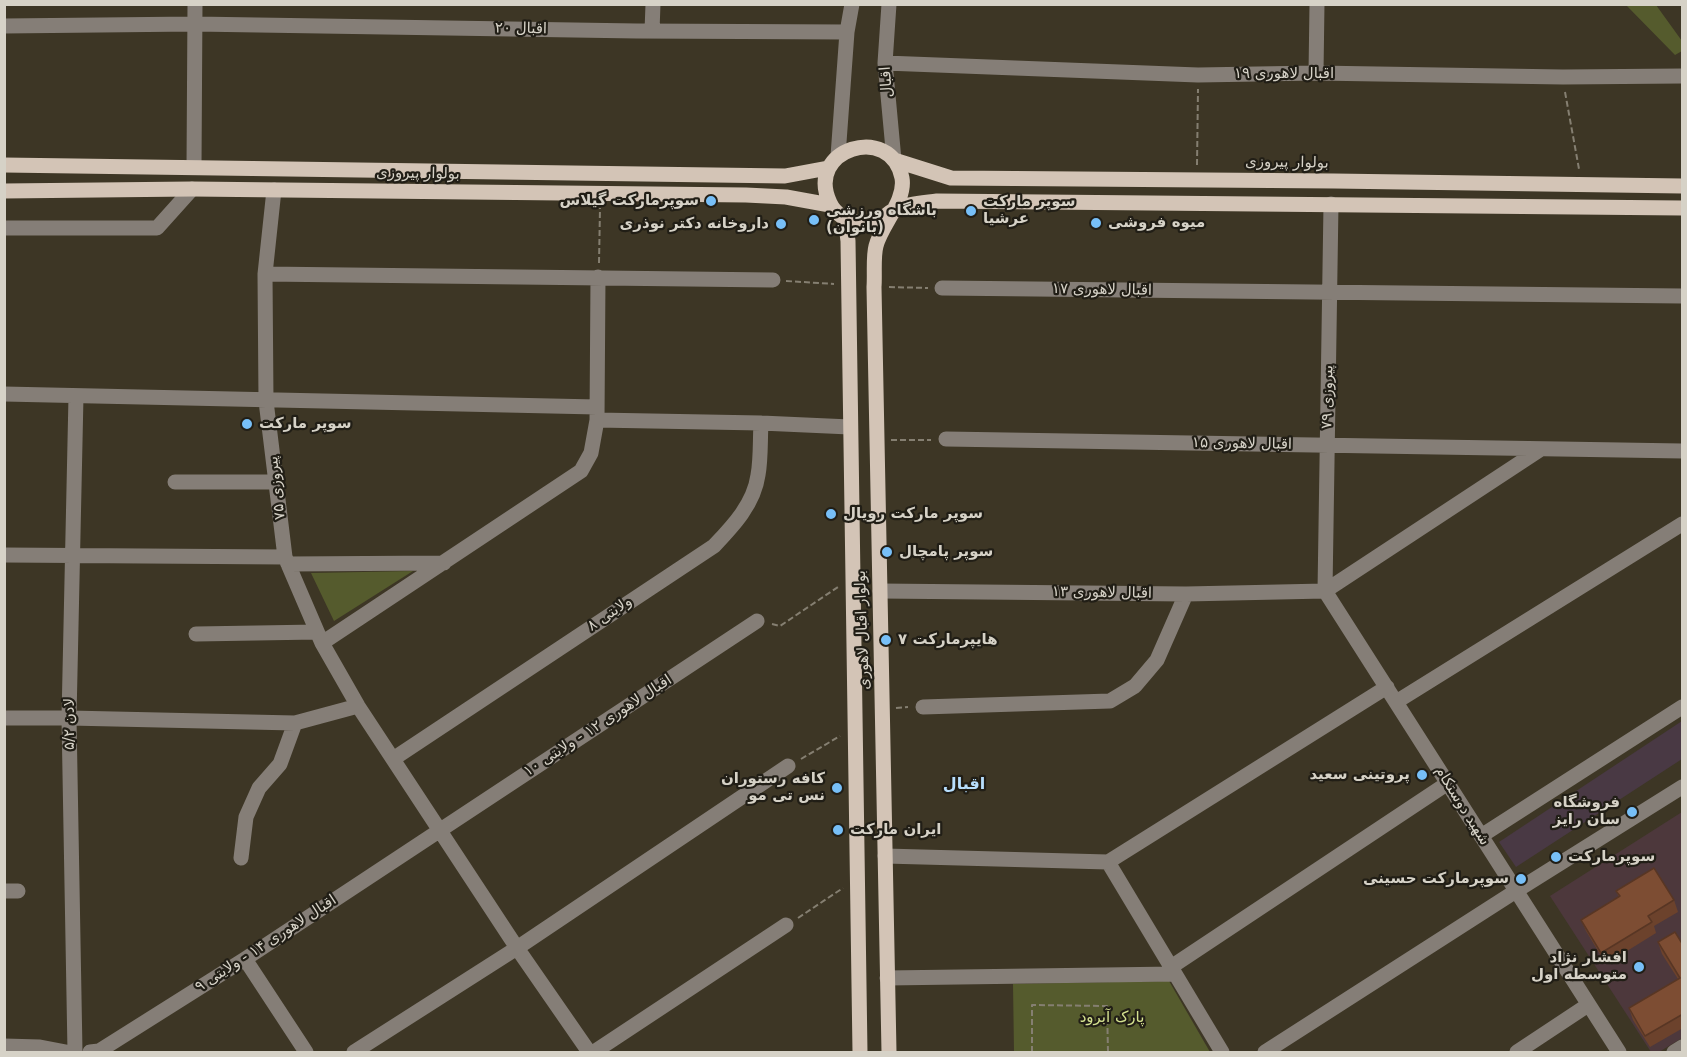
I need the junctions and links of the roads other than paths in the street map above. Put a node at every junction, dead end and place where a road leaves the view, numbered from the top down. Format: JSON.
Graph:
{"nodes":[{"id":1,"x":195,"y":4,"type":"edge"},
{"id":2,"x":653,"y":4,"type":"edge"},
{"id":3,"x":852,"y":4,"type":"edge"},
{"id":4,"x":889,"y":4,"type":"edge"},
{"id":5,"x":1317,"y":4,"type":"edge"},
{"id":6,"x":195,"y":24,"type":"junction"},
{"id":7,"x":4,"y":26,"type":"edge"},
{"id":8,"x":652,"y":31,"type":"junction"},
{"id":9,"x":847,"y":32,"type":"junction"},
{"id":10,"x":885,"y":63,"type":"junction"},
{"id":11,"x":1316,"y":73,"type":"junction"},
{"id":12,"x":1683,"y":76,"type":"edge"},
{"id":13,"x":838,"y":156,"type":"junction"},
{"id":14,"x":894,"y":160,"type":"junction"},
{"id":15,"x":4,"y":165,"type":"edge"},
{"id":16,"x":194,"y":167,"type":"junction"},
{"id":17,"x":828,"y":168,"type":"junction"},
{"id":18,"x":1683,"y":186,"type":"edge"},
{"id":19,"x":192,"y":189,"type":"junction"},
{"id":20,"x":4,"y":190,"type":"edge"},
{"id":21,"x":274,"y":190,"type":"junction"},
{"id":22,"x":1331,"y":204,"type":"junction"},
{"id":23,"x":830,"y":205,"type":"junction"},
{"id":24,"x":1683,"y":208,"type":"edge"},
{"id":25,"x":893,"y":210,"type":"junction"},
{"id":26,"x":845,"y":218,"type":"junction"},
{"id":27,"x":4,"y":228,"type":"edge"},
{"id":28,"x":265,"y":274,"type":"junction"},
{"id":29,"x":598,"y":278,"type":"junction"},
{"id":30,"x":773,"y":280,"type":"road end"},
{"id":31,"x":942,"y":288,"type":"road end"},
{"id":32,"x":1329,"y":292,"type":"junction"},
{"id":33,"x":1683,"y":296,"type":"edge"},
{"id":34,"x":4,"y":394,"type":"edge"},
{"id":35,"x":76,"y":396,"type":"junction"},
{"id":36,"x":266,"y":401,"type":"junction"},
{"id":37,"x":597,"y":414,"type":"junction"},
{"id":38,"x":761,"y":423,"type":"junction"},
{"id":39,"x":850,"y":427,"type":"junction"},
{"id":40,"x":946,"y":440,"type":"road end"},
{"id":41,"x":1327,"y":446,"type":"junction"},
{"id":42,"x":1541,"y":449,"type":"junction"},
{"id":43,"x":1683,"y":451,"type":"edge"},
{"id":44,"x":175,"y":482,"type":"dead end"},
{"id":45,"x":276,"y":482,"type":"junction"},
{"id":46,"x":1683,"y":524,"type":"edge"},
{"id":47,"x":4,"y":555,"type":"edge"},
{"id":48,"x":73,"y":556,"type":"junction"},
{"id":49,"x":287,"y":561,"type":"junction"},
{"id":50,"x":444,"y":563,"type":"junction"},
{"id":51,"x":880,"y":591,"type":"junction"},
{"id":52,"x":1325,"y":591,"type":"junction"},
{"id":53,"x":1186,"y":594,"type":"junction"},
{"id":54,"x":757,"y":621,"type":"road end"},
{"id":55,"x":196,"y":634,"type":"dead end"},
{"id":56,"x":319,"y":638,"type":"junction"},
{"id":57,"x":1387,"y":687,"type":"junction"},
{"id":58,"x":856,"y":699,"type":"junction"},
{"id":59,"x":1396,"y":702,"type":"junction"},
{"id":60,"x":883,"y":703,"type":"junction"},
{"id":61,"x":358,"y":706,"type":"junction"},
{"id":62,"x":923,"y":707,"type":"road end"},
{"id":63,"x":1683,"y":707,"type":"edge"},
{"id":64,"x":69,"y":717,"type":"junction"},
{"id":65,"x":4,"y":718,"type":"edge"},
{"id":66,"x":294,"y":723,"type":"junction"},
{"id":67,"x":393,"y":759,"type":"junction"},
{"id":68,"x":788,"y":766,"type":"road end"},
{"id":69,"x":1448,"y":783,"type":"junction"},
{"id":70,"x":1683,"y":787,"type":"edge"},
{"id":71,"x":439,"y":831,"type":"junction"},
{"id":72,"x":1481,"y":836,"type":"junction"},
{"id":73,"x":885,"y":856,"type":"junction"},
{"id":74,"x":241,"y":858,"type":"dead end"},
{"id":75,"x":1108,"y":862,"type":"junction"},
{"id":76,"x":1516,"y":891,"type":"junction"},
{"id":77,"x":786,"y":925,"type":"road end"},
{"id":78,"x":517,"y":948,"type":"junction"},
{"id":79,"x":245,"y":959,"type":"junction"},
{"id":80,"x":1173,"y":971,"type":"junction"},
{"id":81,"x":887,"y":978,"type":"junction"},
{"id":82,"x":1588,"y":1005,"type":"junction"},
{"id":83,"x":4,"y":1046,"type":"edge"},
{"id":84,"x":1683,"y":1047,"type":"edge"},
{"id":85,"x":66,"y":1053,"type":"edge"},
{"id":86,"x":75,"y":1053,"type":"edge"},
{"id":87,"x":90,"y":1053,"type":"edge"},
{"id":88,"x":306,"y":1053,"type":"edge"},
{"id":89,"x":354,"y":1053,"type":"edge"},
{"id":90,"x":589,"y":1053,"type":"edge"},
{"id":91,"x":594,"y":1053,"type":"edge"},
{"id":92,"x":860,"y":1053,"type":"edge"},
{"id":93,"x":889,"y":1053,"type":"edge"},
{"id":94,"x":1222,"y":1053,"type":"edge"},
{"id":95,"x":1265,"y":1053,"type":"edge"},
{"id":96,"x":1517,"y":1053,"type":"edge"},
{"id":97,"x":1619,"y":1053,"type":"edge"},
{"id":98,"x":1674,"y":1053,"type":"edge"}],
"edges":[{"from":1,"to":6,"type":"street"},
{"from":2,"to":8,"type":"street"},
{"from":3,"to":9,"type":"street"},
{"from":4,"to":10,"type":"street","name":"اقبال"},
{"from":5,"to":11,"type":"street"},
{"from":6,"to":7,"type":"street","name":"اقبال ۲۰"},
{"from":6,"to":8,"type":"street","name":"اقبال ۲۰"},
{"from":6,"to":16,"type":"street"},
{"from":8,"to":9,"type":"street","name":"اقبال ۲۰"},
{"from":9,"to":13,"type":"street"},
{"from":10,"to":11,"type":"street","name":"اقبال لاهوری ۱۹"},
{"from":10,"to":14,"type":"street","name":"اقبال"},
{"from":11,"to":12,"type":"street","name":"اقبال لاهوری ۱۹"},
{"from":13,"to":14,"type":"main road"},
{"from":13,"to":17,"type":"main road"},
{"from":14,"to":18,"type":"main road","name":"بولوار پیروزی"},
{"from":14,"to":25,"type":"main road"},
{"from":15,"to":16,"type":"main road","name":"بولوار پیروزی"},
{"from":16,"to":17,"type":"main road","name":"بولوار پیروزی"},
{"from":17,"to":23,"type":"main road"},
{"from":19,"to":20,"type":"main road","name":"بولوار پیروزی"},
{"from":19,"to":21,"type":"main road","name":"بولوار پیروزی"},
{"from":19,"to":27,"type":"street"},
{"from":21,"to":23,"type":"main road","name":"بولوار پیروزی"},
{"from":21,"to":28,"type":"street","name":"پیروزی ۷۵"},
{"from":22,"to":24,"type":"main road"},
{"from":22,"to":25,"type":"main road"},
{"from":22,"to":32,"type":"street","name":"پیروزی ۷۹"},
{"from":23,"to":26,"type":"main road"},
{"from":25,"to":26,"type":"main road"},
{"from":25,"to":51,"type":"main road","name":"بولوار اقبال لاهوری"},
{"from":26,"to":39,"type":"main road","name":"بولوار اقبال لاهوری"},
{"from":28,"to":29,"type":"street"},
{"from":28,"to":36,"type":"street","name":"پیروزی ۷۵"},
{"from":29,"to":30,"type":"street"},
{"from":29,"to":37,"type":"street"},
{"from":31,"to":32,"type":"street","name":"اقبال لاهوری ۱۷"},
{"from":32,"to":33,"type":"street","name":"اقبال لاهوری ۱۷"},
{"from":32,"to":41,"type":"street","name":"پیروزی ۷۹"},
{"from":34,"to":35,"type":"street"},
{"from":35,"to":36,"type":"street"},
{"from":35,"to":48,"type":"street","name":"لادن ۵/۲"},
{"from":36,"to":37,"type":"street"},
{"from":36,"to":45,"type":"street","name":"پیروزی ۷۵"},
{"from":37,"to":38,"type":"street"},
{"from":37,"to":50,"type":"street"},
{"from":38,"to":39,"type":"street"},
{"from":38,"to":67,"type":"street","name":"ولایتی ۸"},
{"from":39,"to":58,"type":"main road","name":"بولوار اقبال لاهوری"},
{"from":40,"to":41,"type":"street","name":"اقبال لاهوری ۱۵"},
{"from":41,"to":42,"type":"street","name":"اقبال لاهوری ۱۵"},
{"from":41,"to":52,"type":"street","name":"پیروزی ۷۹"},
{"from":42,"to":43,"type":"street","name":"اقبال لاهوری ۱۵"},
{"from":42,"to":52,"type":"street"},
{"from":44,"to":45,"type":"street"},
{"from":45,"to":49,"type":"street","name":"پیروزی ۷۵"},
{"from":46,"to":59,"type":"street"},
{"from":47,"to":48,"type":"street"},
{"from":48,"to":49,"type":"street"},
{"from":48,"to":64,"type":"street","name":"لادن ۵/۲"},
{"from":49,"to":50,"type":"street"},
{"from":49,"to":56,"type":"street","name":"پیروزی ۷۵"},
{"from":50,"to":56,"type":"street"},
{"from":51,"to":53,"type":"street","name":"اقبال لاهوری ۱۳"},
{"from":51,"to":60,"type":"main road","name":"بولوار اقبال لاهوری"},
{"from":52,"to":53,"type":"street","name":"اقبال لاهوری ۱۳"},
{"from":52,"to":57,"type":"street","name":"شهید دوستکام"},
{"from":53,"to":62,"type":"street"},
{"from":54,"to":71,"type":"street","name":"اقبال لاهوری ۱۲ - ولایتی ۱۰"},
{"from":55,"to":56,"type":"street"},
{"from":56,"to":61,"type":"street","name":"پیروزی ۷۵"},
{"from":57,"to":59,"type":"street","name":"شهید دوستکام"},
{"from":57,"to":75,"type":"street"},
{"from":58,"to":60,"type":"main road"},
{"from":58,"to":92,"type":"main road","name":"بولوار اقبال لاهوری"},
{"from":59,"to":69,"type":"street","name":"شهید دوستکام"},
{"from":60,"to":73,"type":"main road","name":"بولوار اقبال لاهوری"},
{"from":61,"to":66,"type":"street"},
{"from":61,"to":67,"type":"street","name":"پیروزی ۷۵"},
{"from":63,"to":72,"type":"street"},
{"from":64,"to":65,"type":"street"},
{"from":64,"to":66,"type":"street"},
{"from":64,"to":86,"type":"street","name":"لادن ۵/۲"},
{"from":66,"to":74,"type":"street"},
{"from":67,"to":71,"type":"street","name":"پیروزی ۷۵"},
{"from":68,"to":78,"type":"street"},
{"from":69,"to":72,"type":"street","name":"شهید دوستکام"},
{"from":69,"to":80,"type":"street"},
{"from":70,"to":76,"type":"street"},
{"from":71,"to":78,"type":"street","name":"پیروزی ۷۵"},
{"from":71,"to":79,"type":"street","name":"اقبال لاهوری ۱۴ - ولایتی ۹"},
{"from":72,"to":76,"type":"street","name":"شهید دوستکام"},
{"from":73,"to":75,"type":"street"},
{"from":73,"to":81,"type":"main road","name":"بولوار اقبال لاهوری"},
{"from":75,"to":80,"type":"street"},
{"from":76,"to":82,"type":"street","name":"شهید دوستکام"},
{"from":76,"to":95,"type":"street"},
{"from":77,"to":91,"type":"street"},
{"from":78,"to":89,"type":"street"},
{"from":78,"to":90,"type":"street","name":"پیروزی ۷۵"},
{"from":79,"to":87,"type":"street","name":"اقبال لاهوری ۱۴ - ولایتی ۹"},
{"from":79,"to":88,"type":"street"},
{"from":80,"to":81,"type":"street"},
{"from":80,"to":94,"type":"street"},
{"from":81,"to":93,"type":"main road","name":"بولوار اقبال لاهوری"},
{"from":82,"to":96,"type":"street"},
{"from":82,"to":97,"type":"street","name":"شهید دوستکام"},
{"from":83,"to":85,"type":"street"},
{"from":84,"to":98,"type":"street"}]}
